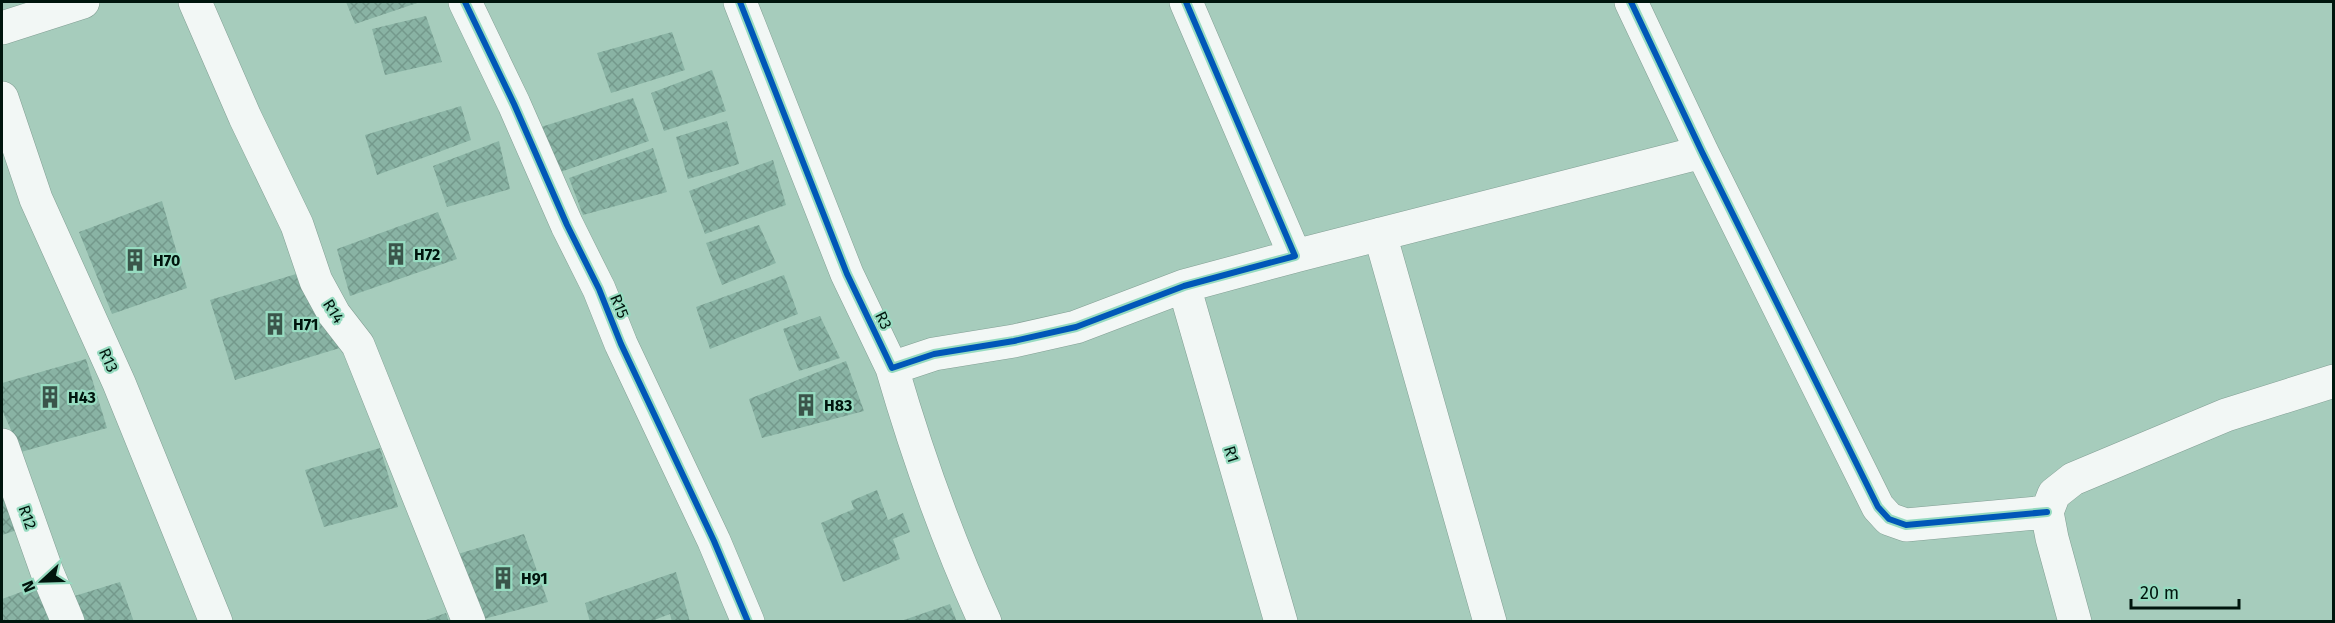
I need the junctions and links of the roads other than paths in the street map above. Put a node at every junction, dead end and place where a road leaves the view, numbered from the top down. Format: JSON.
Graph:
{"nodes":[{"id":1,"x":82,"y":2,"type":"edge"},
{"id":2,"x":195,"y":2,"type":"edge"},
{"id":3,"x":465,"y":2,"type":"edge"},
{"id":4,"x":740,"y":2,"type":"edge"},
{"id":5,"x":1186,"y":2,"type":"edge"},
{"id":6,"x":1631,"y":2,"type":"edge"},
{"id":7,"x":2,"y":28,"type":"edge"},
{"id":8,"x":2,"y":98,"type":"edge"},
{"id":9,"x":1702,"y":152,"type":"junction"},
{"id":10,"x":1380,"y":234,"type":"junction"},
{"id":11,"x":1295,"y":256,"type":"junction"},
{"id":12,"x":1184,"y":286,"type":"junction"},
{"id":13,"x":892,"y":368,"type":"junction"},
{"id":14,"x":2334,"y":381,"type":"edge"},
{"id":15,"x":2,"y":445,"type":"edge"},
{"id":16,"x":2047,"y":512,"type":"junction"},
{"id":17,"x":68,"y":621,"type":"edge"},
{"id":18,"x":216,"y":621,"type":"edge"},
{"id":19,"x":469,"y":621,"type":"edge"},
{"id":20,"x":748,"y":621,"type":"edge"},
{"id":21,"x":985,"y":621,"type":"edge"},
{"id":22,"x":1281,"y":621,"type":"edge"},
{"id":23,"x":1490,"y":621,"type":"edge"},
{"id":24,"x":2075,"y":621,"type":"edge"}],
"edges":[{"from":1,"to":7,"type":"street"},
{"from":2,"to":19,"type":"street","name":"R14"},
{"from":3,"to":20,"type":"street","name":"R15"},
{"from":4,"to":13,"type":"street","name":"R3"},
{"from":5,"to":11,"type":"street"},
{"from":6,"to":9,"type":"street"},
{"from":8,"to":18,"type":"street","name":"R13"},
{"from":9,"to":10,"type":"street"},
{"from":9,"to":16,"type":"street"},
{"from":10,"to":11,"type":"street"},
{"from":10,"to":23,"type":"street"},
{"from":11,"to":12,"type":"street"},
{"from":12,"to":13,"type":"street"},
{"from":12,"to":22,"type":"street","name":"R1"},
{"from":13,"to":21,"type":"street"},
{"from":14,"to":16,"type":"street"},
{"from":15,"to":17,"type":"street","name":"R12"},
{"from":16,"to":24,"type":"street"}]}
